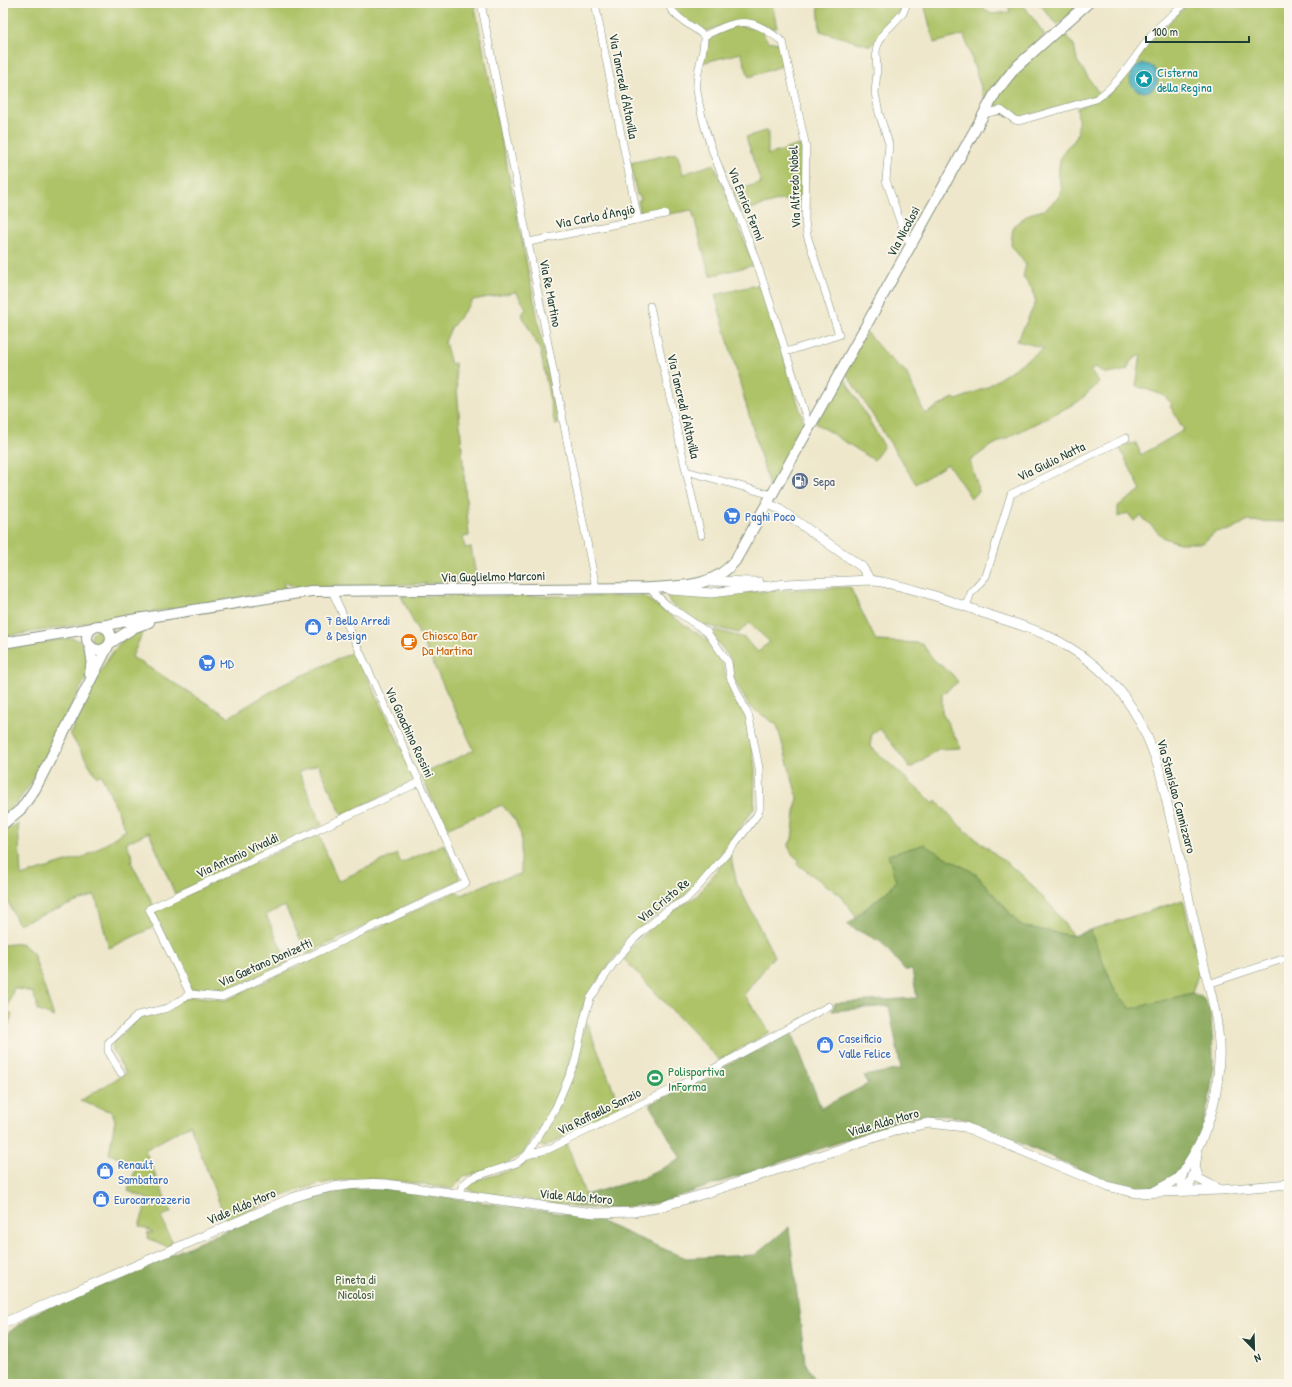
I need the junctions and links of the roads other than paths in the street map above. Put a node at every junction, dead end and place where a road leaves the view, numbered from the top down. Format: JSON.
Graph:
{"nodes":[{"id":1,"x":481,"y":3,"type":"edge"},
{"id":2,"x":595,"y":3,"type":"edge"},
{"id":3,"x":667,"y":3,"type":"edge"},
{"id":4,"x":907,"y":3,"type":"edge"},
{"id":5,"x":1088,"y":3,"type":"edge"},
{"id":6,"x":1186,"y":3,"type":"edge"},
{"id":7,"x":704,"y":36,"type":"junction"},
{"id":8,"x":983,"y":114,"type":"junction"},
{"id":9,"x":665,"y":214,"type":"dead end"},
{"id":10,"x":638,"y":220,"type":"junction"},
{"id":11,"x":529,"y":242,"type":"junction"},
{"id":12,"x":911,"y":245,"type":"junction"},
{"id":13,"x":650,"y":306,"type":"dead end"},
{"id":14,"x":786,"y":352,"type":"junction"},
{"id":15,"x":809,"y":426,"type":"junction"},
{"id":16,"x":1126,"y":438,"type":"dead end"},
{"id":17,"x":686,"y":471,"type":"junction"},
{"id":18,"x":769,"y":499,"type":"junction"},
{"id":19,"x":701,"y":535,"type":"dead end"},
{"id":20,"x":870,"y":580,"type":"junction"},
{"id":21,"x":708,"y":581,"type":"junction"},
{"id":22,"x":786,"y":584,"type":"junction"},
{"id":23,"x":596,"y":588,"type":"junction"},
{"id":24,"x":649,"y":588,"type":"junction"},
{"id":25,"x":332,"y":591,"type":"junction"},
{"id":26,"x":966,"y":606,"type":"junction"},
{"id":27,"x":180,"y":613,"type":"junction"},
{"id":28,"x":98,"y":627,"type":"junction"},
{"id":29,"x":39,"y":637,"type":"junction"},
{"id":30,"x":3,"y":643,"type":"edge"},
{"id":31,"x":89,"y":644,"type":"junction"},
{"id":32,"x":109,"y":645,"type":"junction"},
{"id":33,"x":88,"y":684,"type":"junction"},
{"id":34,"x":420,"y":782,"type":"junction"},
{"id":35,"x":3,"y":824,"type":"edge"},
{"id":36,"x":466,"y":883,"type":"joint"},
{"id":37,"x":1289,"y":956,"type":"edge"},
{"id":38,"x":1208,"y":984,"type":"junction"},
{"id":39,"x":190,"y":994,"type":"junction"},
{"id":40,"x":829,"y":1006,"type":"dead end"},
{"id":41,"x":121,"y":1073,"type":"dead end"},
{"id":42,"x":1197,"y":1149,"type":"junction"},
{"id":43,"x":527,"y":1155,"type":"junction"},
{"id":44,"x":1195,"y":1167,"type":"junction"},
{"id":45,"x":1183,"y":1172,"type":"junction"},
{"id":46,"x":1289,"y":1184,"type":"edge"},
{"id":47,"x":1221,"y":1190,"type":"junction"},
{"id":48,"x":1184,"y":1191,"type":"junction"},
{"id":49,"x":1150,"y":1193,"type":"junction"},
{"id":50,"x":458,"y":1194,"type":"junction"},
{"id":51,"x":3,"y":1323,"type":"edge"}],
"edges":[{"from":1,"to":11,"type":"street","name":"Via Re Martino"},
{"from":2,"to":10,"type":"street","name":"Via Tancredi d'Altavilla"},
{"from":3,"to":7,"type":"street"},
{"from":4,"to":12,"type":"street"},
{"from":5,"to":8,"type":"main road","name":"Via Nicolosi"},
{"from":6,"to":8,"type":"street"},
{"from":7,"to":14,"type":"street","name":"Via Enrico Fermi"},
{"from":7,"to":14,"type":"street","name":"Via Alfredo Nobel"},
{"from":8,"to":12,"type":"main road","name":"Via Nicolosi"},
{"from":9,"to":10,"type":"street","name":"Via Carlo d'Angiò"},
{"from":10,"to":11,"type":"street","name":"Via Carlo d'Angiò"},
{"from":11,"to":23,"type":"street","name":"Via Re Martino"},
{"from":12,"to":15,"type":"main road","name":"Via Nicolosi"},
{"from":13,"to":17,"type":"street","name":"Via Tancredi d'Altavilla"},
{"from":14,"to":15,"type":"street","name":"Via Enrico Fermi"},
{"from":15,"to":18,"type":"main road","name":"Via Nicolosi"},
{"from":16,"to":26,"type":"street","name":"Via Giulio Natta"},
{"from":17,"to":18,"type":"street","name":"Via Tancredi d'Altavilla"},
{"from":17,"to":19,"type":"street"},
{"from":18,"to":20,"type":"street"},
{"from":18,"to":21,"type":"main road","name":"Via Guglielmo Marconi"},
{"from":20,"to":22,"type":"street","name":"Via Stanislao Cannizzaro"},
{"from":20,"to":26,"type":"street","name":"Via Stanislao Cannizzaro"},
{"from":21,"to":22,"type":"street"},
{"from":21,"to":24,"type":"main road","name":"Via Guglielmo Marconi"},
{"from":22,"to":24,"type":"street"},
{"from":23,"to":24,"type":"main road","name":"Via Guglielmo Marconi"},
{"from":23,"to":25,"type":"main road","name":"Via Guglielmo Marconi"},
{"from":24,"to":43,"type":"street","name":"Via Cristo Re"},
{"from":25,"to":27,"type":"main road","name":"Via Guglielmo Marconi"},
{"from":25,"to":34,"type":"street","name":"Via Gioachino Rossini"},
{"from":26,"to":38,"type":"street","name":"Via Stanislao Cannizzaro"},
{"from":27,"to":28,"type":"main road"},
{"from":27,"to":32,"type":"main road"},
{"from":28,"to":29,"type":"main road"},
{"from":28,"to":31,"type":"main road"},
{"from":28,"to":32,"type":"main road"},
{"from":29,"to":30,"type":"main road"},
{"from":29,"to":31,"type":"main road"},
{"from":31,"to":32,"type":"main road"},
{"from":31,"to":33,"type":"main road"},
{"from":32,"to":33,"type":"main road"},
{"from":33,"to":35,"type":"main road"},
{"from":34,"to":36,"type":"street","name":"Via Gioachino Rossini"},
{"from":34,"to":39,"type":"street","name":"Via Antonio Vivaldi"},
{"from":36,"to":39,"type":"street","name":"Via Gaetano Donizetti"},
{"from":37,"to":38,"type":"street"},
{"from":38,"to":42,"type":"street","name":"Via Stanislao Cannizzaro"},
{"from":39,"to":41,"type":"street"},
{"from":40,"to":43,"type":"street","name":"Via Raffaello Sanzio"},
{"from":42,"to":44,"type":"street"},
{"from":42,"to":45,"type":"street"},
{"from":43,"to":50,"type":"street","name":"Via Cristo Re"},
{"from":44,"to":47,"type":"street"},
{"from":44,"to":48,"type":"street"},
{"from":45,"to":48,"type":"street"},
{"from":45,"to":49,"type":"street"},
{"from":46,"to":47,"type":"street","name":"Viale Aldo Moro"},
{"from":47,"to":48,"type":"street","name":"Viale Aldo Moro"},
{"from":48,"to":49,"type":"street","name":"Viale Aldo Moro"},
{"from":49,"to":50,"type":"street","name":"Viale Aldo Moro"},
{"from":50,"to":51,"type":"street","name":"Viale Aldo Moro"}]}
